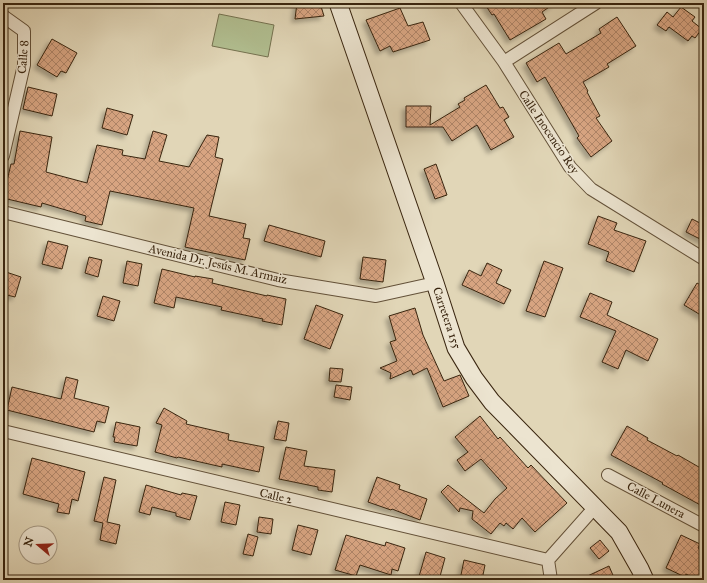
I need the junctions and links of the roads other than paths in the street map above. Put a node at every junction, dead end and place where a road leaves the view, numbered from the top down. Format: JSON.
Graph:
{"nodes":[{"id":1,"x":338,"y":3,"type":"edge"},
{"id":2,"x":461,"y":3,"type":"edge"},
{"id":3,"x":596,"y":3,"type":"edge"},
{"id":4,"x":3,"y":16,"type":"edge"},
{"id":5,"x":504,"y":62,"type":"junction"},
{"id":6,"x":3,"y":156,"type":"edge"},
{"id":7,"x":3,"y":212,"type":"edge"},
{"id":8,"x":704,"y":259,"type":"edge"},
{"id":9,"x":435,"y":283,"type":"junction"},
{"id":10,"x":3,"y":431,"type":"edge"},
{"id":11,"x":608,"y":475,"type":"dead end"},
{"id":12,"x":595,"y":507,"type":"junction"},
{"id":13,"x":704,"y":526,"type":"edge"},
{"id":14,"x":548,"y":560,"type":"junction"},
{"id":15,"x":551,"y":580,"type":"edge"},
{"id":16,"x":645,"y":580,"type":"edge"}],
"edges":[{"from":1,"to":9,"type":"street","name":"Carretera 155"},
{"from":2,"to":5,"type":"street","name":"Calle Inocencio Rey"},
{"from":3,"to":5,"type":"street"},
{"from":4,"to":6,"type":"street","name":"Calle 8"},
{"from":5,"to":8,"type":"street","name":"Calle Inocencio Rey"},
{"from":7,"to":9,"type":"street","name":"Avenida Dr. Jesús M. Armaiz"},
{"from":9,"to":12,"type":"street","name":"Carretera 155"},
{"from":10,"to":14,"type":"street","name":"Calle 2"},
{"from":11,"to":13,"type":"street","name":"Calle Lunera"},
{"from":12,"to":14,"type":"street"},
{"from":12,"to":16,"type":"street","name":"Carretera 155"},
{"from":14,"to":15,"type":"street"}]}
